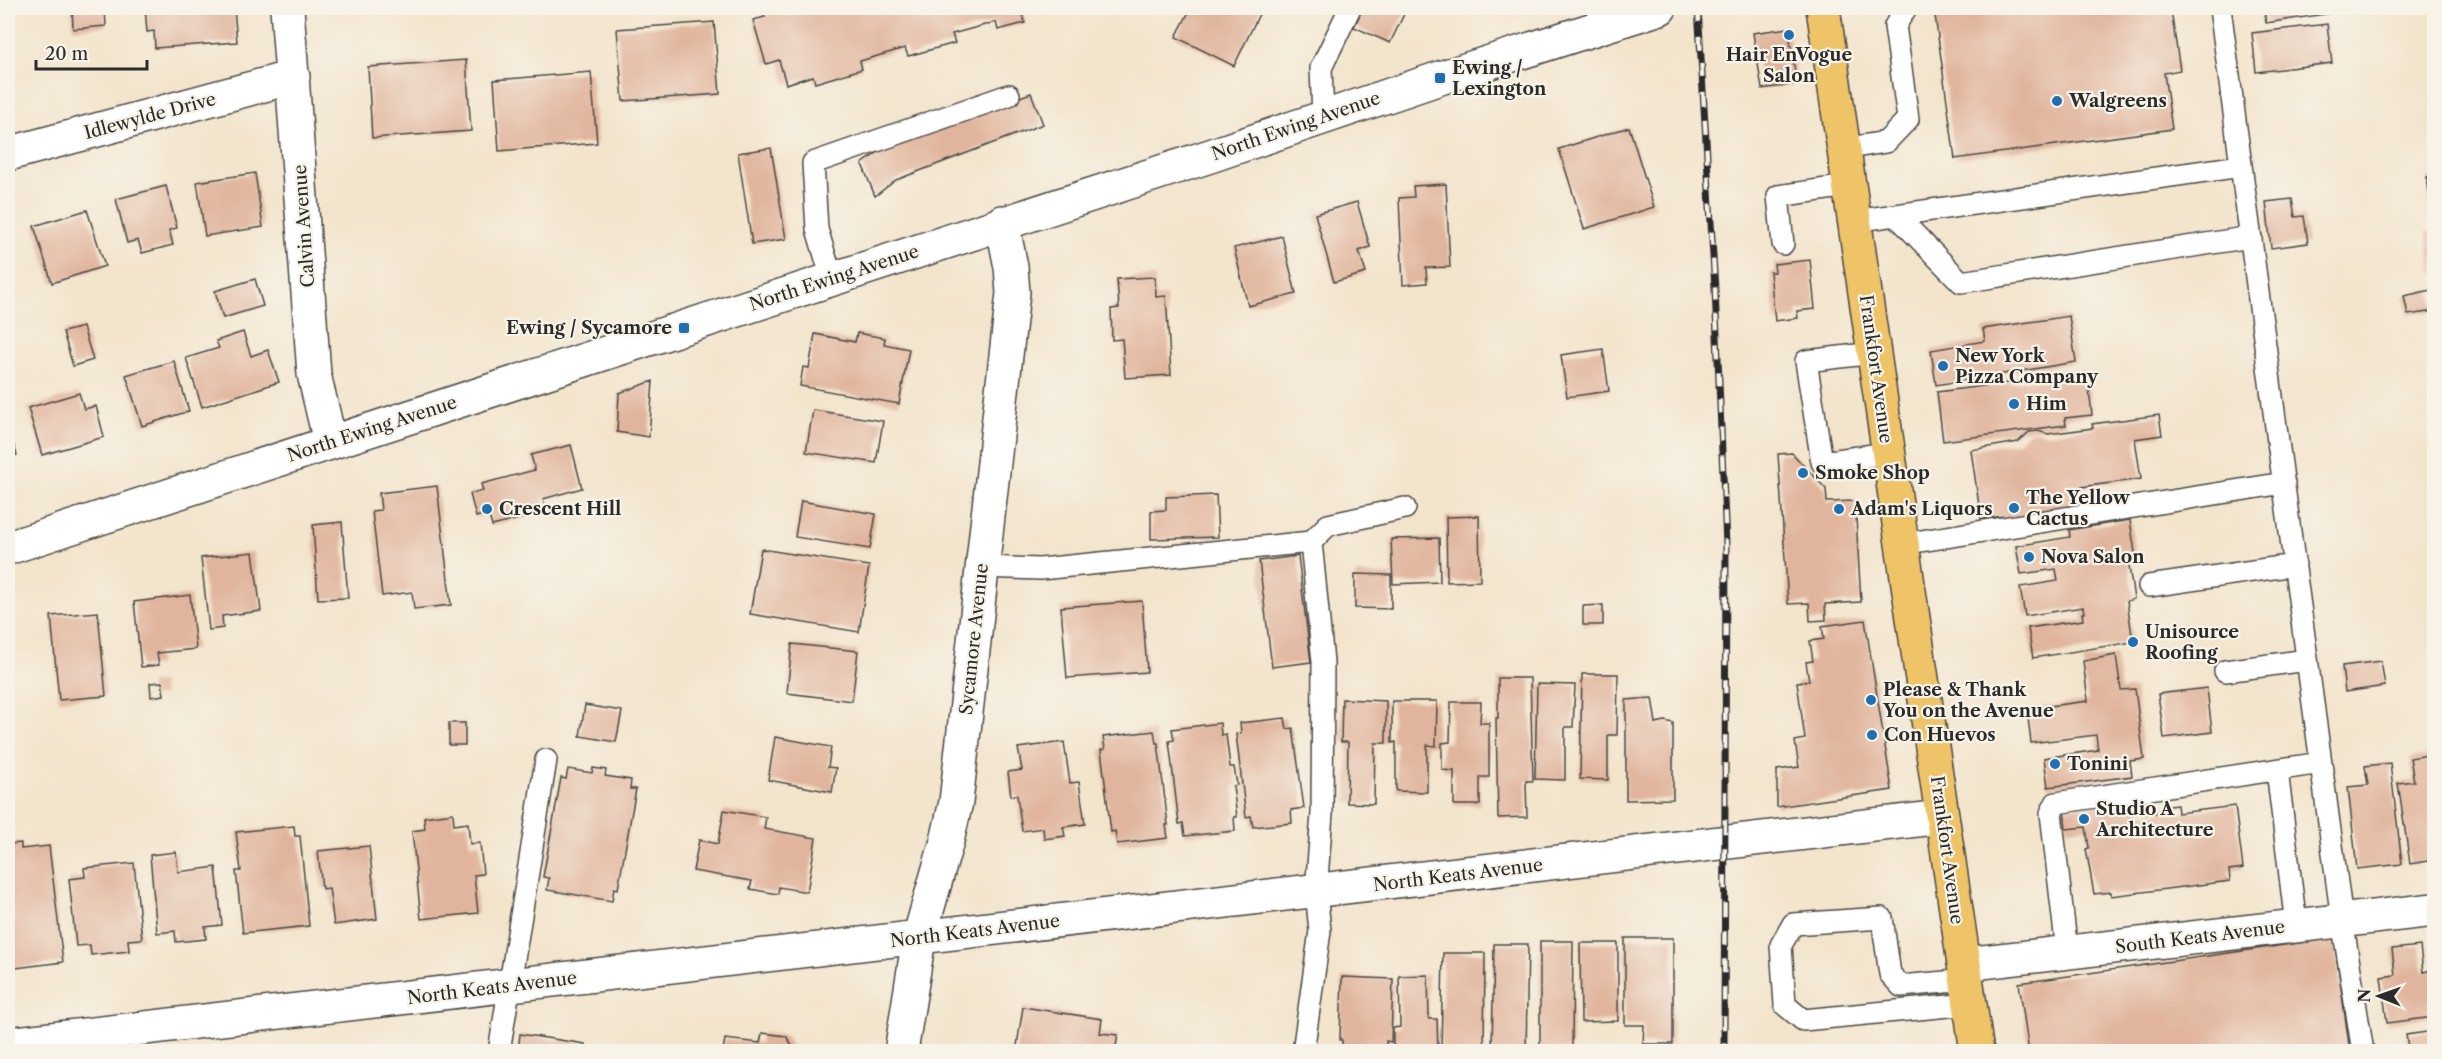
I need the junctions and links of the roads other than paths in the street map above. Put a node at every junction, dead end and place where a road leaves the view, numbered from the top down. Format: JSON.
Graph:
{"nodes":[{"id":1,"x":287,"y":8,"type":"edge"},
{"id":2,"x":1350,"y":8,"type":"edge"},
{"id":3,"x":1660,"y":8,"type":"edge"},
{"id":4,"x":1823,"y":8,"type":"edge"},
{"id":5,"x":1906,"y":8,"type":"edge"},
{"id":6,"x":2220,"y":8,"type":"edge"},
{"id":7,"x":1626,"y":13,"type":"edge"},
{"id":8,"x":293,"y":77,"type":"junction"},
{"id":9,"x":1009,"y":95,"type":"dead end"},
{"id":10,"x":1323,"y":117,"type":"junction"},
{"id":11,"x":1842,"y":149,"type":"junction"},
{"id":12,"x":8,"y":154,"type":"edge"},
{"id":13,"x":2241,"y":166,"type":"junction"},
{"id":14,"x":1848,"y":186,"type":"junction"},
{"id":15,"x":1896,"y":215,"type":"junction"},
{"id":16,"x":1854,"y":221,"type":"junction"},
{"id":17,"x":1002,"y":222,"type":"junction"},
{"id":18,"x":2251,"y":237,"type":"junction"},
{"id":19,"x":1783,"y":244,"type":"dead end"},
{"id":20,"x":832,"y":279,"type":"junction"},
{"id":21,"x":1874,"y":353,"type":"junction"},
{"id":22,"x":330,"y":442,"type":"junction"},
{"id":23,"x":1888,"y":453,"type":"junction"},
{"id":24,"x":2284,"y":483,"type":"junction"},
{"id":25,"x":1405,"y":508,"type":"dead end"},
{"id":26,"x":1311,"y":542,"type":"junction"},
{"id":27,"x":1902,"y":544,"type":"junction"},
{"id":28,"x":8,"y":548,"type":"edge"},
{"id":29,"x":2295,"y":565,"type":"junction"},
{"id":30,"x":982,"y":567,"type":"junction"},
{"id":31,"x":2149,"y":586,"type":"dead end"},
{"id":32,"x":2307,"y":660,"type":"junction"},
{"id":33,"x":2225,"y":671,"type":"dead end"},
{"id":34,"x":546,"y":760,"type":"dead end"},
{"id":35,"x":2321,"y":764,"type":"junction"},
{"id":36,"x":2277,"y":770,"type":"junction"},
{"id":37,"x":1942,"y":817,"type":"junction"},
{"id":38,"x":1316,"y":891,"type":"junction"},
{"id":39,"x":2434,"y":910,"type":"edge"},
{"id":40,"x":2342,"y":920,"type":"junction"},
{"id":41,"x":2296,"y":925,"type":"junction"},
{"id":42,"x":919,"y":938,"type":"junction"},
{"id":43,"x":2067,"y":952,"type":"junction"},
{"id":44,"x":1890,"y":974,"type":"junction"},
{"id":45,"x":1967,"y":983,"type":"junction"},
{"id":46,"x":510,"y":986,"type":"junction"},
{"id":47,"x":1882,"y":1012,"type":"junction"},
{"id":48,"x":8,"y":1044,"type":"edge"},
{"id":49,"x":500,"y":1052,"type":"edge"},
{"id":50,"x":901,"y":1052,"type":"edge"},
{"id":51,"x":1303,"y":1052,"type":"edge"},
{"id":52,"x":1977,"y":1052,"type":"edge"},
{"id":53,"x":2363,"y":1052,"type":"edge"}],
"edges":[{"from":1,"to":8,"type":"street","name":"Calvin Avenue"},
{"from":2,"to":10,"type":"lane"},
{"from":3,"to":7,"type":"street","name":"North Ewing Avenue"},
{"from":4,"to":11,"type":"main road","name":"Frankfort Avenue"},
{"from":5,"to":11,"type":"lane"},
{"from":6,"to":13,"type":"lane"},
{"from":7,"to":10,"type":"street","name":"North Ewing Avenue"},
{"from":8,"to":12,"type":"street","name":"Idlewylde Drive"},
{"from":8,"to":22,"type":"street","name":"Calvin Avenue"},
{"from":9,"to":20,"type":"lane"},
{"from":10,"to":17,"type":"street","name":"North Ewing Avenue"},
{"from":11,"to":14,"type":"main road","name":"Frankfort Avenue"},
{"from":13,"to":15,"type":"lane"},
{"from":13,"to":18,"type":"lane"},
{"from":14,"to":16,"type":"main road","name":"Frankfort Avenue"},
{"from":14,"to":19,"type":"lane"},
{"from":15,"to":16,"type":"lane"},
{"from":15,"to":18,"type":"lane"},
{"from":16,"to":21,"type":"main road","name":"Frankfort Avenue"},
{"from":17,"to":20,"type":"street","name":"North Ewing Avenue"},
{"from":17,"to":30,"type":"street","name":"Sycamore Avenue"},
{"from":18,"to":24,"type":"lane"},
{"from":20,"to":22,"type":"street","name":"North Ewing Avenue"},
{"from":21,"to":23,"type":"main road","name":"Frankfort Avenue"},
{"from":21,"to":23,"type":"lane"},
{"from":22,"to":28,"type":"street","name":"North Ewing Avenue"},
{"from":23,"to":27,"type":"main road","name":"Frankfort Avenue"},
{"from":24,"to":27,"type":"lane"},
{"from":24,"to":29,"type":"lane"},
{"from":25,"to":26,"type":"lane"},
{"from":26,"to":30,"type":"lane"},
{"from":26,"to":38,"type":"lane"},
{"from":27,"to":37,"type":"main road","name":"Frankfort Avenue"},
{"from":29,"to":31,"type":"lane"},
{"from":29,"to":32,"type":"lane"},
{"from":30,"to":42,"type":"street","name":"Sycamore Avenue"},
{"from":32,"to":33,"type":"lane"},
{"from":32,"to":35,"type":"lane"},
{"from":34,"to":46,"type":"lane"},
{"from":35,"to":36,"type":"lane"},
{"from":35,"to":40,"type":"lane"},
{"from":36,"to":41,"type":"lane"},
{"from":36,"to":43,"type":"lane"},
{"from":37,"to":38,"type":"street","name":"North Keats Avenue"},
{"from":37,"to":45,"type":"main road","name":"Frankfort Avenue"},
{"from":38,"to":42,"type":"street","name":"North Keats Avenue"},
{"from":38,"to":51,"type":"lane"},
{"from":39,"to":40,"type":"street","name":"South Keats Avenue"},
{"from":40,"to":41,"type":"street","name":"South Keats Avenue"},
{"from":40,"to":53,"type":"lane"},
{"from":41,"to":43,"type":"street","name":"South Keats Avenue"},
{"from":42,"to":46,"type":"street","name":"North Keats Avenue"},
{"from":42,"to":50,"type":"street","name":"Sycamore Avenue"},
{"from":43,"to":45,"type":"street","name":"South Keats Avenue"},
{"from":44,"to":45,"type":"lane"},
{"from":44,"to":47,"type":"lane"},
{"from":44,"to":47,"type":"lane"},
{"from":45,"to":47,"type":"lane"},
{"from":45,"to":52,"type":"main road","name":"Frankfort Avenue"},
{"from":46,"to":48,"type":"street","name":"North Keats Avenue"},
{"from":46,"to":49,"type":"lane"}]}
